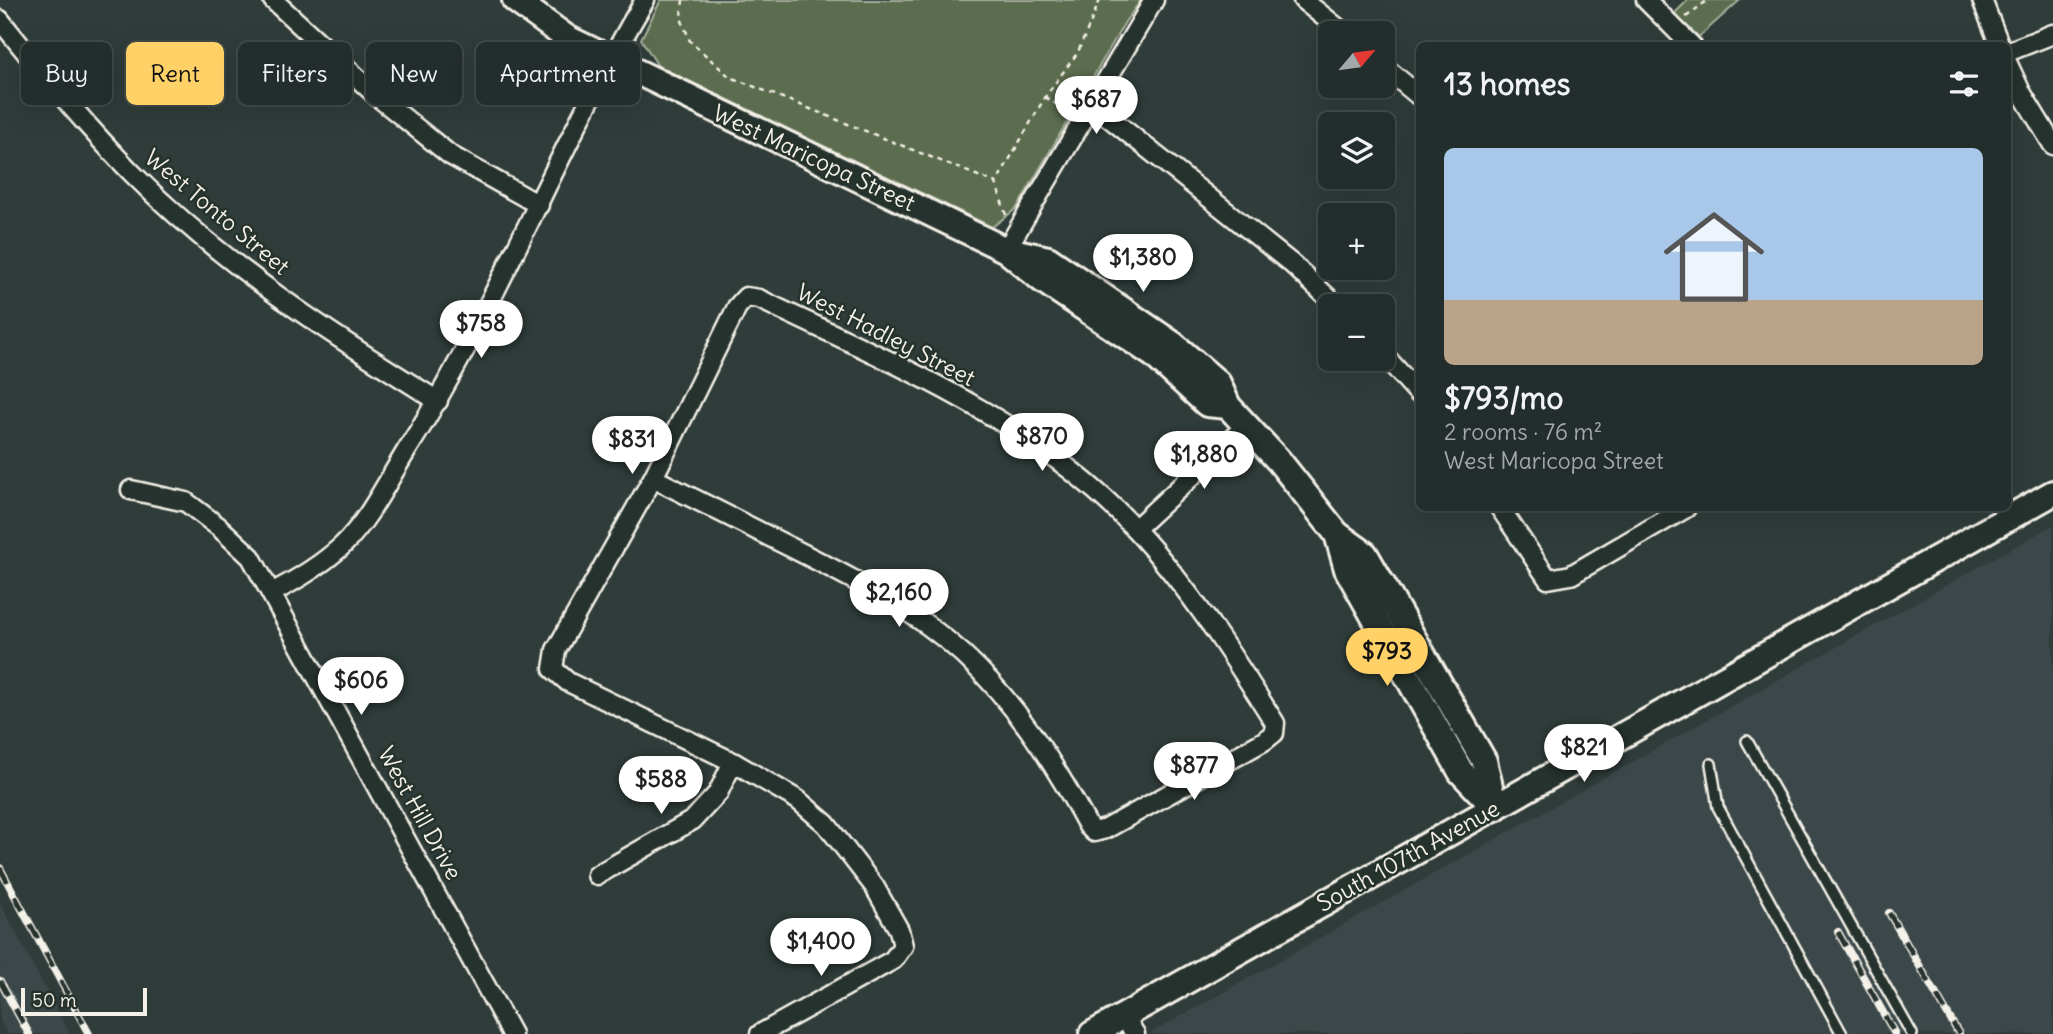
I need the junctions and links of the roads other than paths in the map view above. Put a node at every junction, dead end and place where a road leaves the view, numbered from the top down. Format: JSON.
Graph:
{"nodes":[{"id":1,"x":273,"y":0,"type":"edge"},
{"id":2,"x":515,"y":0,"type":"edge"},
{"id":3,"x":645,"y":0,"type":"edge"},
{"id":4,"x":1154,"y":0,"type":"edge"},
{"id":5,"x":1303,"y":0,"type":"edge"},
{"id":6,"x":1646,"y":0,"type":"edge"},
{"id":7,"x":1982,"y":0,"type":"edge"},
{"id":8,"x":0,"y":20,"type":"edge"},
{"id":9,"x":1329,"y":21,"type":"edge"},
{"id":10,"x":2053,"y":34,"type":"edge"},
{"id":11,"x":576,"y":42,"type":"edge"},
{"id":12,"x":620,"y":42,"type":"edge"},
{"id":13,"x":1688,"y":42,"type":"edge"},
{"id":14,"x":1998,"y":42,"type":"edge"},
{"id":15,"x":2011,"y":50,"type":"edge"},
{"id":16,"x":2011,"y":71,"type":"edge"},
{"id":17,"x":640,"y":72,"type":"edge"},
{"id":18,"x":1395,"y":76,"type":"edge"},
{"id":19,"x":1416,"y":93,"type":"edge"},
{"id":20,"x":1092,"y":104,"type":"junction"},
{"id":21,"x":587,"y":105,"type":"edge"},
{"id":22,"x":2053,"y":145,"type":"edge"},
{"id":23,"x":539,"y":205,"type":"junction"},
{"id":24,"x":1010,"y":244,"type":"junction"},
{"id":25,"x":1324,"y":294,"type":"edge"},
{"id":26,"x":1395,"y":367,"type":"edge"},
{"id":27,"x":1416,"y":391,"type":"edge"},
{"id":28,"x":438,"y":401,"type":"junction"},
{"id":29,"x":1247,"y":425,"type":"junction"},
{"id":30,"x":653,"y":478,"type":"junction"},
{"id":31,"x":131,"y":490,"type":"dead end"},
{"id":32,"x":2053,"y":493,"type":"edge"},
{"id":33,"x":1502,"y":511,"type":"edge"},
{"id":34,"x":1681,"y":511,"type":"edge"},
{"id":35,"x":1135,"y":529,"type":"junction"},
{"id":36,"x":271,"y":593,"type":"junction"},
{"id":37,"x":1747,"y":741,"type":"dead end"},
{"id":38,"x":733,"y":762,"type":"junction"},
{"id":39,"x":1711,"y":764,"type":"dead end"},
{"id":40,"x":1495,"y":808,"type":"junction"},
{"id":41,"x":597,"y":875,"type":"dead end"},
{"id":42,"x":1130,"y":1025,"type":"edge"},
{"id":43,"x":512,"y":1034,"type":"edge"},
{"id":44,"x":760,"y":1034,"type":"edge"},
{"id":45,"x":1092,"y":1034,"type":"edge"},
{"id":46,"x":1842,"y":1034,"type":"edge"},
{"id":47,"x":1912,"y":1034,"type":"edge"}],
"edges":[{"from":1,"to":23,"type":"street"},
{"from":2,"to":11,"type":"street","name":"West Maricopa Street"},
{"from":3,"to":12,"type":"street"},
{"from":4,"to":20,"type":"street"},
{"from":5,"to":9,"type":"street"},
{"from":6,"to":13,"type":"street"},
{"from":7,"to":14,"type":"street"},
{"from":8,"to":28,"type":"street","name":"West Tonto Street"},
{"from":10,"to":15,"type":"street"},
{"from":16,"to":22,"type":"street"},
{"from":17,"to":24,"type":"street","name":"West Maricopa Street"},
{"from":18,"to":19,"type":"street"},
{"from":20,"to":24,"type":"street"},
{"from":20,"to":25,"type":"street"},
{"from":21,"to":23,"type":"street"},
{"from":23,"to":28,"type":"street"},
{"from":24,"to":29,"type":"street","name":"West Maricopa Street"},
{"from":26,"to":27,"type":"street"},
{"from":28,"to":36,"type":"street"},
{"from":29,"to":35,"type":"street"},
{"from":29,"to":40,"type":"street","name":"West Maricopa Street"},
{"from":30,"to":35,"type":"street","name":"West Hadley Street"},
{"from":30,"to":35,"type":"street","name":"West Hadley Street"},
{"from":30,"to":38,"type":"street"},
{"from":31,"to":36,"type":"street","name":"West Hill Drive"},
{"from":32,"to":40,"type":"street","name":"South 107th Avenue"},
{"from":33,"to":34,"type":"street"},
{"from":36,"to":43,"type":"street","name":"West Hill Drive"},
{"from":37,"to":47,"type":"lane"},
{"from":38,"to":41,"type":"street"},
{"from":38,"to":44,"type":"street"},
{"from":39,"to":46,"type":"lane"},
{"from":40,"to":42,"type":"street","name":"South 107th Avenue"},
{"from":42,"to":45,"type":"street","name":"South 107th Avenue"}]}
